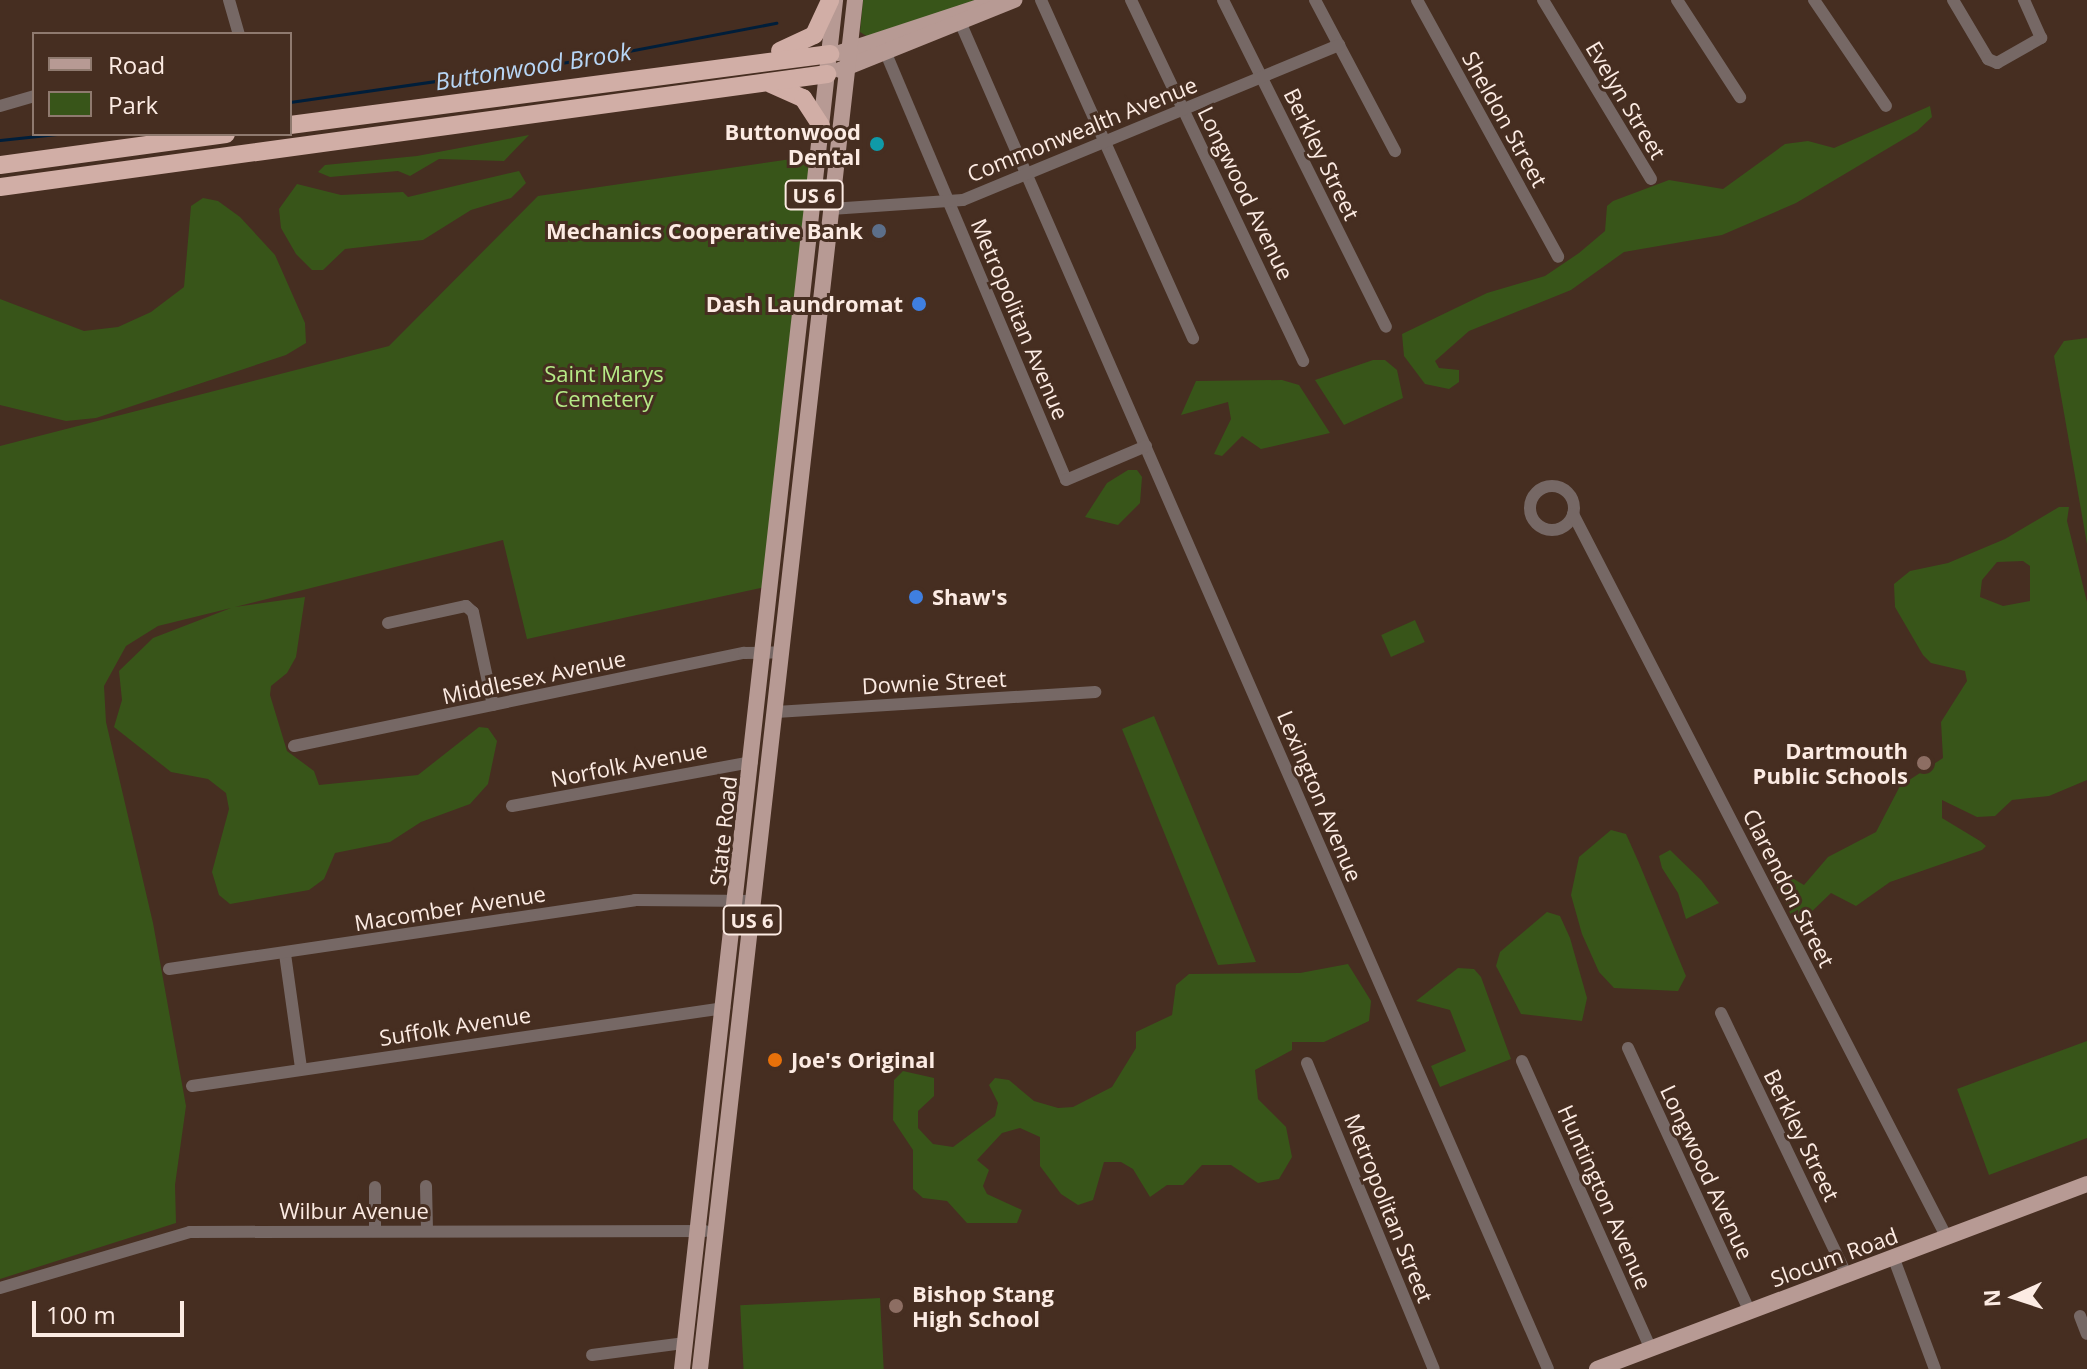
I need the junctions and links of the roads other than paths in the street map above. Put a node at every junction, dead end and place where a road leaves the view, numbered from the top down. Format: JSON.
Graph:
{"nodes":[{"id":1,"x":229,"y":0,"type":"edge"},
{"id":2,"x":833,"y":0,"type":"edge"},
{"id":3,"x":855,"y":0,"type":"edge"},
{"id":4,"x":1004,"y":0,"type":"edge"},
{"id":5,"x":1014,"y":0,"type":"edge"},
{"id":6,"x":1041,"y":0,"type":"edge"},
{"id":7,"x":1131,"y":0,"type":"edge"},
{"id":8,"x":1223,"y":0,"type":"edge"},
{"id":9,"x":1315,"y":0,"type":"edge"},
{"id":10,"x":1417,"y":0,"type":"edge"},
{"id":11,"x":1543,"y":0,"type":"edge"},
{"id":12,"x":1677,"y":0,"type":"edge"},
{"id":13,"x":1814,"y":0,"type":"edge"},
{"id":14,"x":1953,"y":0,"type":"edge"},
{"id":15,"x":2024,"y":0,"type":"edge"},
{"id":16,"x":959,"y":18,"type":"junction"},
{"id":17,"x":238,"y":32,"type":"edge"},
{"id":18,"x":1339,"y":45,"type":"junction"},
{"id":19,"x":884,"y":48,"type":"junction"},
{"id":20,"x":830,"y":54,"type":"junction"},
{"id":21,"x":848,"y":60,"type":"junction"},
{"id":22,"x":827,"y":74,"type":"junction"},
{"id":23,"x":663,"y":75,"type":"junction"},
{"id":24,"x":1261,"y":77,"type":"junction"},
{"id":25,"x":771,"y":84,"type":"junction"},
{"id":26,"x":32,"y":97,"type":"edge"},
{"id":27,"x":1740,"y":97,"type":"dead end"},
{"id":28,"x":0,"y":106,"type":"edge"},
{"id":29,"x":1886,"y":106,"type":"dead end"},
{"id":30,"x":1183,"y":109,"type":"junction"},
{"id":31,"x":292,"y":125,"type":"edge"},
{"id":32,"x":821,"y":126,"type":"junction"},
{"id":33,"x":211,"y":136,"type":"edge"},
{"id":34,"x":1104,"y":141,"type":"junction"},
{"id":35,"x":1395,"y":151,"type":"dead end"},
{"id":36,"x":0,"y":165,"type":"edge"},
{"id":37,"x":1027,"y":173,"type":"junction"},
{"id":38,"x":1651,"y":179,"type":"dead end"},
{"id":39,"x":0,"y":187,"type":"edge"},
{"id":40,"x":949,"y":201,"type":"junction"},
{"id":41,"x":831,"y":209,"type":"junction"},
{"id":42,"x":1558,"y":257,"type":"dead end"},
{"id":43,"x":1386,"y":327,"type":"dead end"},
{"id":44,"x":1193,"y":338,"type":"dead end"},
{"id":45,"x":1303,"y":361,"type":"dead end"},
{"id":46,"x":793,"y":392,"type":"junction"},
{"id":47,"x":811,"y":394,"type":"junction"},
{"id":48,"x":1146,"y":446,"type":"junction"},
{"id":49,"x":1573,"y":514,"type":"dead end"},
{"id":50,"x":388,"y":623,"type":"dead end"},
{"id":51,"x":765,"y":652,"type":"junction"},
{"id":52,"x":783,"y":652,"type":"junction"},
{"id":53,"x":1095,"y":692,"type":"dead end"},
{"id":54,"x":493,"y":705,"type":"junction"},
{"id":55,"x":776,"y":712,"type":"junction"},
{"id":56,"x":294,"y":746,"type":"dead end"},
{"id":57,"x":752,"y":762,"type":"junction"},
{"id":58,"x":512,"y":806,"type":"dead end"},
{"id":59,"x":746,"y":901,"type":"junction"},
{"id":60,"x":285,"y":954,"type":"junction"},
{"id":61,"x":169,"y":969,"type":"dead end"},
{"id":62,"x":724,"y":1008,"type":"junction"},
{"id":63,"x":1721,"y":1013,"type":"dead end"},
{"id":64,"x":1628,"y":1048,"type":"dead end"},
{"id":65,"x":1522,"y":1061,"type":"dead end"},
{"id":66,"x":1307,"y":1063,"type":"dead end"},
{"id":67,"x":301,"y":1068,"type":"junction"},
{"id":68,"x":192,"y":1086,"type":"dead end"},
{"id":69,"x":2087,"y":1184,"type":"edge"},
{"id":70,"x":426,"y":1186,"type":"dead end"},
{"id":71,"x":375,"y":1187,"type":"dead end"},
{"id":72,"x":375,"y":1231,"type":"junction"},
{"id":73,"x":427,"y":1231,"type":"junction"},
{"id":74,"x":699,"y":1231,"type":"junction"},
{"id":75,"x":717,"y":1232,"type":"junction"},
{"id":76,"x":1947,"y":1238,"type":"junction"},
{"id":77,"x":1894,"y":1259,"type":"junction"},
{"id":78,"x":1847,"y":1276,"type":"junction"},
{"id":79,"x":0,"y":1288,"type":"edge"},
{"id":80,"x":1750,"y":1312,"type":"junction"},
{"id":81,"x":2080,"y":1316,"type":"dead end"},
{"id":82,"x":2087,"y":1334,"type":"edge"},
{"id":83,"x":685,"y":1343,"type":"junction"},
{"id":84,"x":1651,"y":1349,"type":"junction"},
{"id":85,"x":592,"y":1355,"type":"dead end"},
{"id":86,"x":682,"y":1369,"type":"edge"},
{"id":87,"x":700,"y":1369,"type":"edge"},
{"id":88,"x":1434,"y":1369,"type":"edge"},
{"id":89,"x":1548,"y":1369,"type":"edge"},
{"id":90,"x":1597,"y":1369,"type":"edge"},
{"id":91,"x":1935,"y":1369,"type":"edge"}],
"edges":[{"from":1,"to":17,"type":"street"},
{"from":2,"to":20,"type":"main road","number":"US 6"},
{"from":2,"to":23,"type":"highway"},
{"from":3,"to":21,"type":"main road","number":"US 6"},
{"from":4,"to":16,"type":"main road"},
{"from":5,"to":16,"type":"main road"},
{"from":6,"to":34,"type":"street"},
{"from":7,"to":30,"type":"street","name":"Longwood Avenue"},
{"from":8,"to":24,"type":"street","name":"Berkley Street"},
{"from":9,"to":18,"type":"street"},
{"from":10,"to":42,"type":"street","name":"Sheldon Street"},
{"from":11,"to":38,"type":"street","name":"Evelyn Street"},
{"from":12,"to":27,"type":"street"},
{"from":13,"to":29,"type":"street"},
{"from":14,"to":15,"type":"street"},
{"from":16,"to":19,"type":"main road"},
{"from":16,"to":37,"type":"street","name":"Lexington Avenue"},
{"from":18,"to":24,"type":"street","name":"Commonwealth Avenue"},
{"from":18,"to":35,"type":"street"},
{"from":19,"to":21,"type":"main road"},
{"from":19,"to":40,"type":"street","name":"Metropolitan Avenue"},
{"from":20,"to":21,"type":"main road"},
{"from":20,"to":22,"type":"main road","number":"US 6"},
{"from":20,"to":23,"type":"highway"},
{"from":21,"to":22,"type":"main road"},
{"from":21,"to":41,"type":"main road","number":"US 6"},
{"from":22,"to":25,"type":"highway"},
{"from":22,"to":32,"type":"main road","number":"US 6"},
{"from":23,"to":31,"type":"highway"},
{"from":24,"to":30,"type":"street","name":"Commonwealth Avenue"},
{"from":24,"to":43,"type":"street","name":"Berkley Street"},
{"from":25,"to":32,"type":"highway"},
{"from":25,"to":39,"type":"highway"},
{"from":26,"to":28,"type":"street"},
{"from":30,"to":34,"type":"street","name":"Commonwealth Avenue"},
{"from":30,"to":45,"type":"street","name":"Longwood Avenue"},
{"from":32,"to":46,"type":"main road","number":"US 6"},
{"from":33,"to":36,"type":"highway"},
{"from":34,"to":37,"type":"street","name":"Commonwealth Avenue"},
{"from":34,"to":44,"type":"street"},
{"from":37,"to":40,"type":"street","name":"Commonwealth Avenue"},
{"from":37,"to":48,"type":"street","name":"Lexington Avenue"},
{"from":40,"to":41,"type":"street","name":"Commonwealth Avenue"},
{"from":40,"to":48,"type":"street","name":"Metropolitan Avenue"},
{"from":41,"to":47,"type":"main road","number":"US 6"},
{"from":46,"to":47,"type":"main road"},
{"from":46,"to":51,"type":"main road","name":"State Road","number":"US 6"},
{"from":47,"to":52,"type":"main road","name":"State Road","number":"US 6"},
{"from":48,"to":89,"type":"street","name":"Lexington Avenue"},
{"from":49,"to":76,"type":"street","name":"Clarendon Street"},
{"from":50,"to":54,"type":"street"},
{"from":51,"to":52,"type":"street","name":"Middlesex Avenue"},
{"from":51,"to":54,"type":"street","name":"Middlesex Avenue"},
{"from":51,"to":57,"type":"main road","name":"State Road","number":"US 6"},
{"from":52,"to":55,"type":"main road","name":"State Road","number":"US 6"},
{"from":53,"to":55,"type":"street","name":"Downie Street"},
{"from":54,"to":56,"type":"street","name":"Middlesex Avenue"},
{"from":55,"to":59,"type":"main road","name":"State Road","number":"US 6"},
{"from":57,"to":58,"type":"street","name":"Norfolk Avenue"},
{"from":57,"to":59,"type":"main road","name":"State Road","number":"US 6"},
{"from":59,"to":60,"type":"street","name":"Macomber Avenue"},
{"from":59,"to":62,"type":"main road","name":"State Road","number":"US 6"},
{"from":59,"to":75,"type":"main road","name":"State Road","number":"US 6"},
{"from":60,"to":61,"type":"street","name":"Macomber Avenue"},
{"from":60,"to":67,"type":"street"},
{"from":62,"to":67,"type":"street","name":"Suffolk Avenue"},
{"from":62,"to":74,"type":"main road","name":"State Road","number":"US 6"},
{"from":63,"to":78,"type":"street","name":"Berkley Street"},
{"from":64,"to":80,"type":"street","name":"Longwood Avenue"},
{"from":65,"to":84,"type":"street","name":"Huntington Avenue"},
{"from":66,"to":88,"type":"street","name":"Metropolitan Street"},
{"from":67,"to":68,"type":"street","name":"Suffolk Avenue"},
{"from":69,"to":76,"type":"main road","name":"Slocum Road"},
{"from":70,"to":73,"type":"street"},
{"from":71,"to":72,"type":"street"},
{"from":72,"to":73,"type":"street","name":"Wilbur Avenue"},
{"from":72,"to":79,"type":"street","name":"Wilbur Avenue"},
{"from":73,"to":74,"type":"street","name":"Wilbur Avenue"},
{"from":74,"to":75,"type":"street","name":"Wilbur Avenue"},
{"from":74,"to":83,"type":"main road","name":"State Road","number":"US 6"},
{"from":75,"to":87,"type":"main road","name":"State Road","number":"US 6"},
{"from":76,"to":77,"type":"main road","name":"Slocum Road"},
{"from":77,"to":78,"type":"main road","name":"Slocum Road"},
{"from":77,"to":91,"type":"street"},
{"from":78,"to":80,"type":"main road","name":"Slocum Road"},
{"from":80,"to":84,"type":"main road","name":"Slocum Road"},
{"from":81,"to":82,"type":"street"},
{"from":83,"to":85,"type":"street"},
{"from":83,"to":86,"type":"main road","name":"State Road","number":"US 6"},
{"from":84,"to":90,"type":"main road","name":"Slocum Road"}]}
